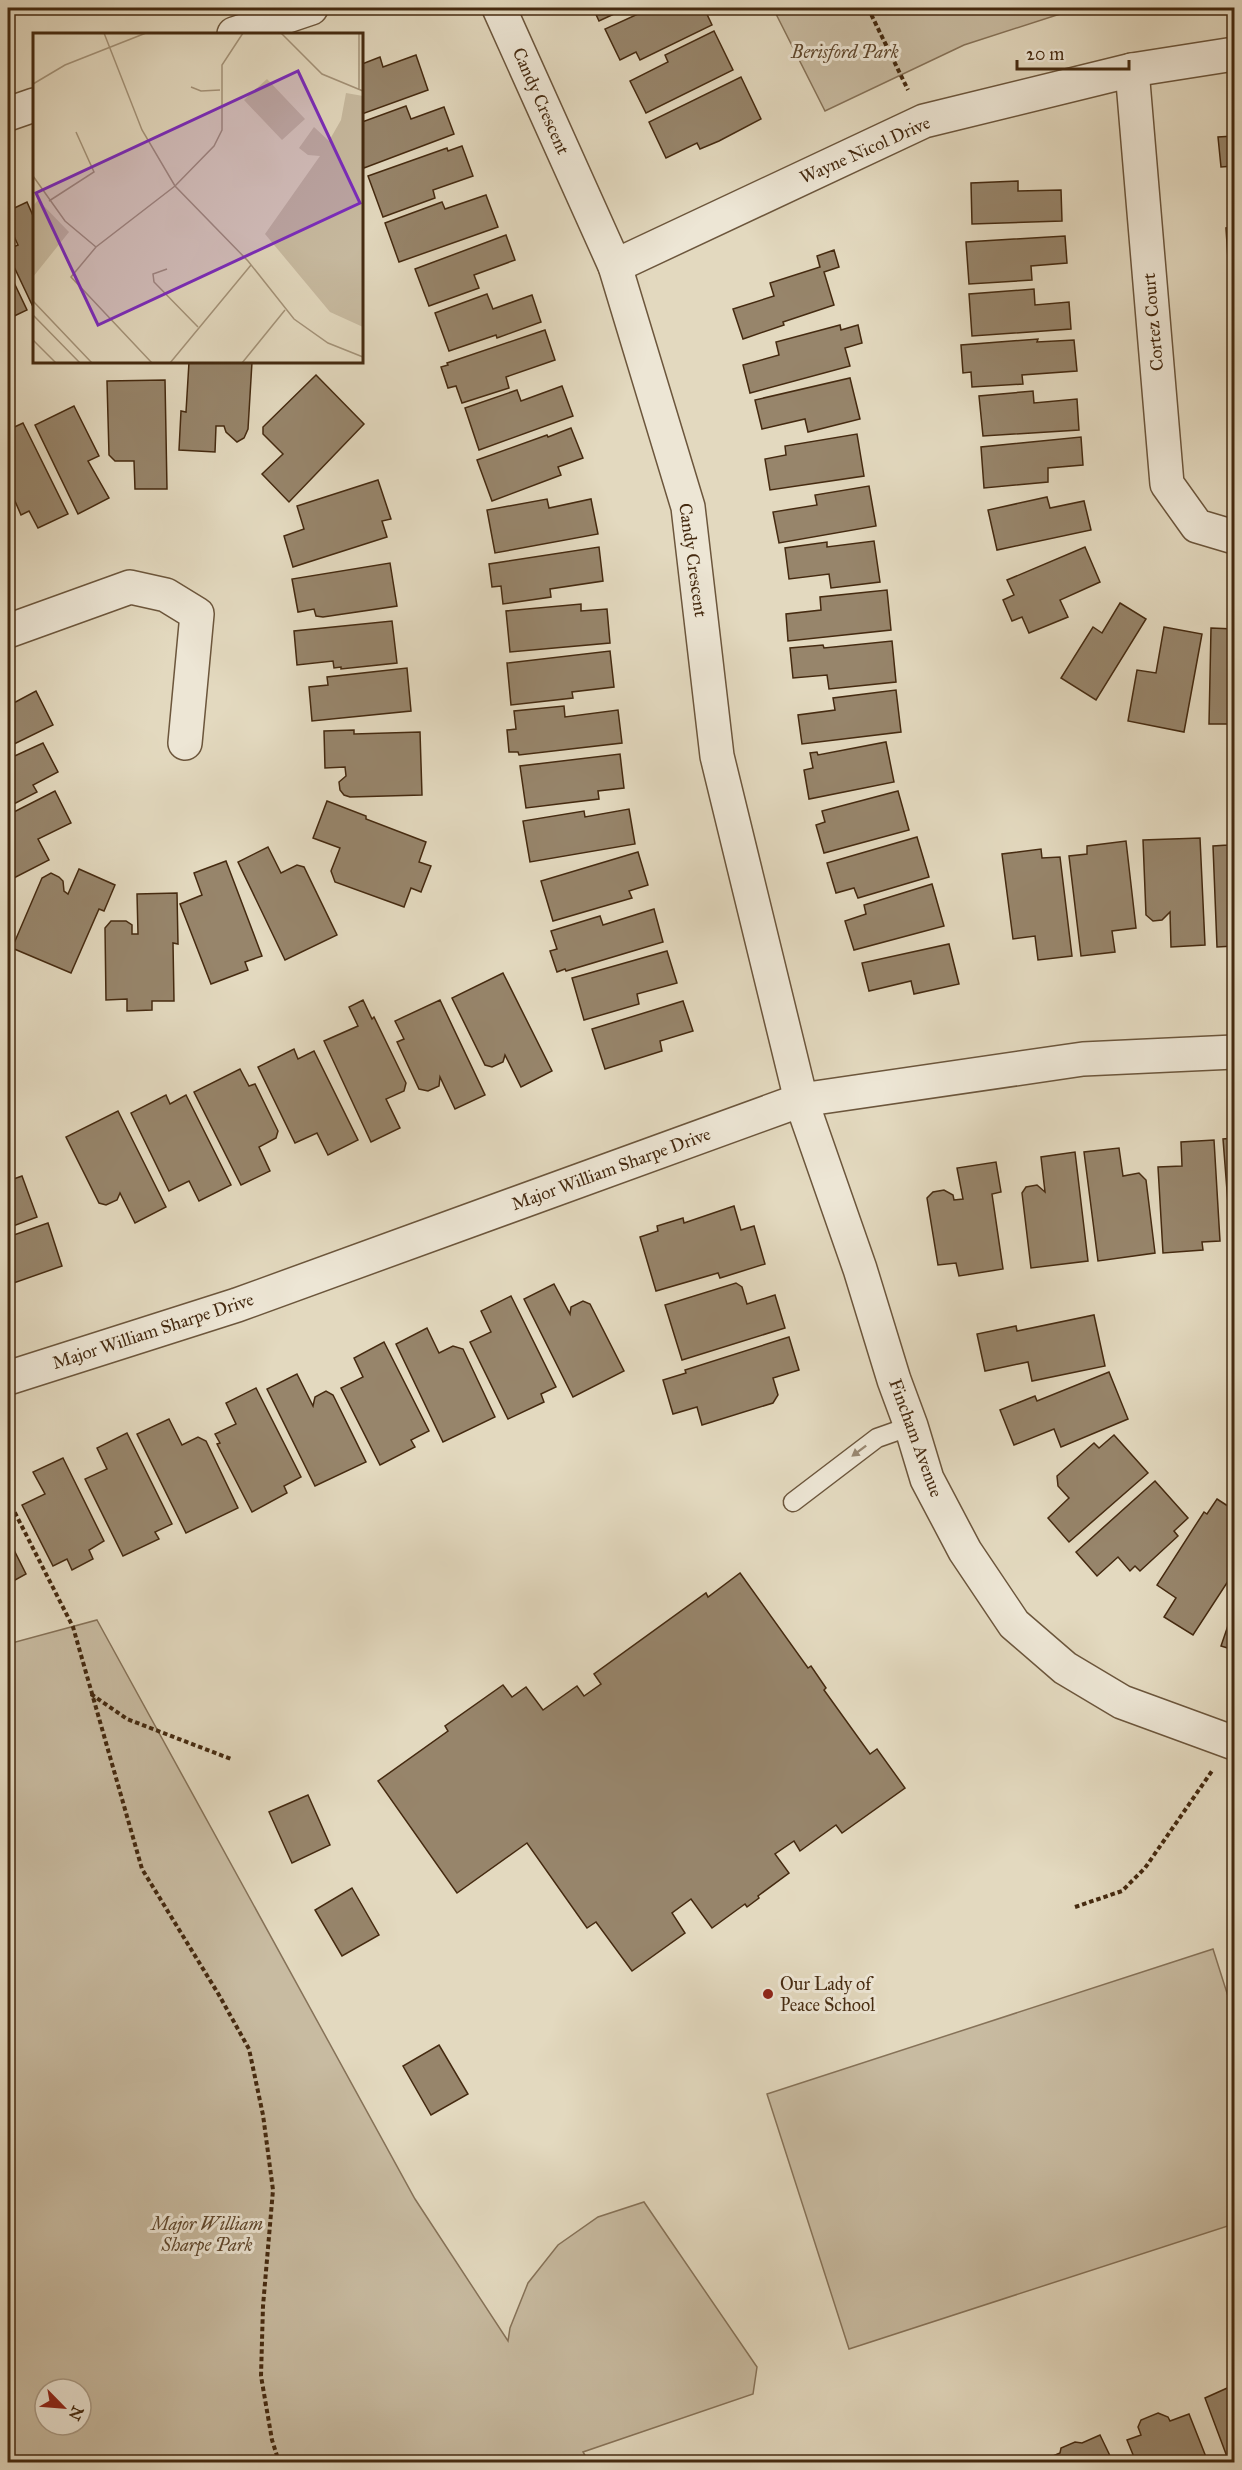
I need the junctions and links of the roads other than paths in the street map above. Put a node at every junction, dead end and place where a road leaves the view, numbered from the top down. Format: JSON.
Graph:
{"nodes":[{"id":1,"x":310,"y":8,"type":"edge"},
{"id":2,"x":499,"y":8,"type":"edge"},
{"id":3,"x":237,"y":33,"type":"edge"},
{"id":4,"x":1234,"y":54,"type":"edge"},
{"id":5,"x":1132,"y":70,"type":"junction"},
{"id":6,"x":33,"y":105,"type":"edge"},
{"id":7,"x":8,"y":114,"type":"edge"},
{"id":8,"x":615,"y":266,"type":"junction"},
{"id":9,"x":1234,"y":537,"type":"edge"},
{"id":10,"x":8,"y":631,"type":"edge"},
{"id":11,"x":185,"y":743,"type":"dead end"},
{"id":12,"x":1234,"y":1052,"type":"edge"},
{"id":13,"x":801,"y":1100,"type":"junction"},
{"id":14,"x":8,"y":1378,"type":"edge"},
{"id":15,"x":911,"y":1426,"type":"junction"},
{"id":16,"x":793,"y":1502,"type":"dead end"},
{"id":17,"x":1233,"y":1743,"type":"edge"}],
"edges":[{"from":1,"to":3,"type":"street"},
{"from":2,"to":8,"type":"street","name":"Candy Crescent"},
{"from":4,"to":5,"type":"street","name":"Wayne Nicol Drive"},
{"from":5,"to":8,"type":"street","name":"Wayne Nicol Drive"},
{"from":5,"to":9,"type":"street","name":"Cortez Court"},
{"from":6,"to":7,"type":"street"},
{"from":8,"to":13,"type":"street","name":"Candy Crescent"},
{"from":10,"to":11,"type":"street"},
{"from":12,"to":13,"type":"street","name":"Major William Sharpe Drive"},
{"from":13,"to":14,"type":"street","name":"Major William Sharpe Drive"},
{"from":13,"to":15,"type":"street","name":"Fincham Avenue"},
{"from":15,"to":16,"type":"lane","one_way":true},
{"from":15,"to":17,"type":"street","name":"Fincham Avenue"}]}
